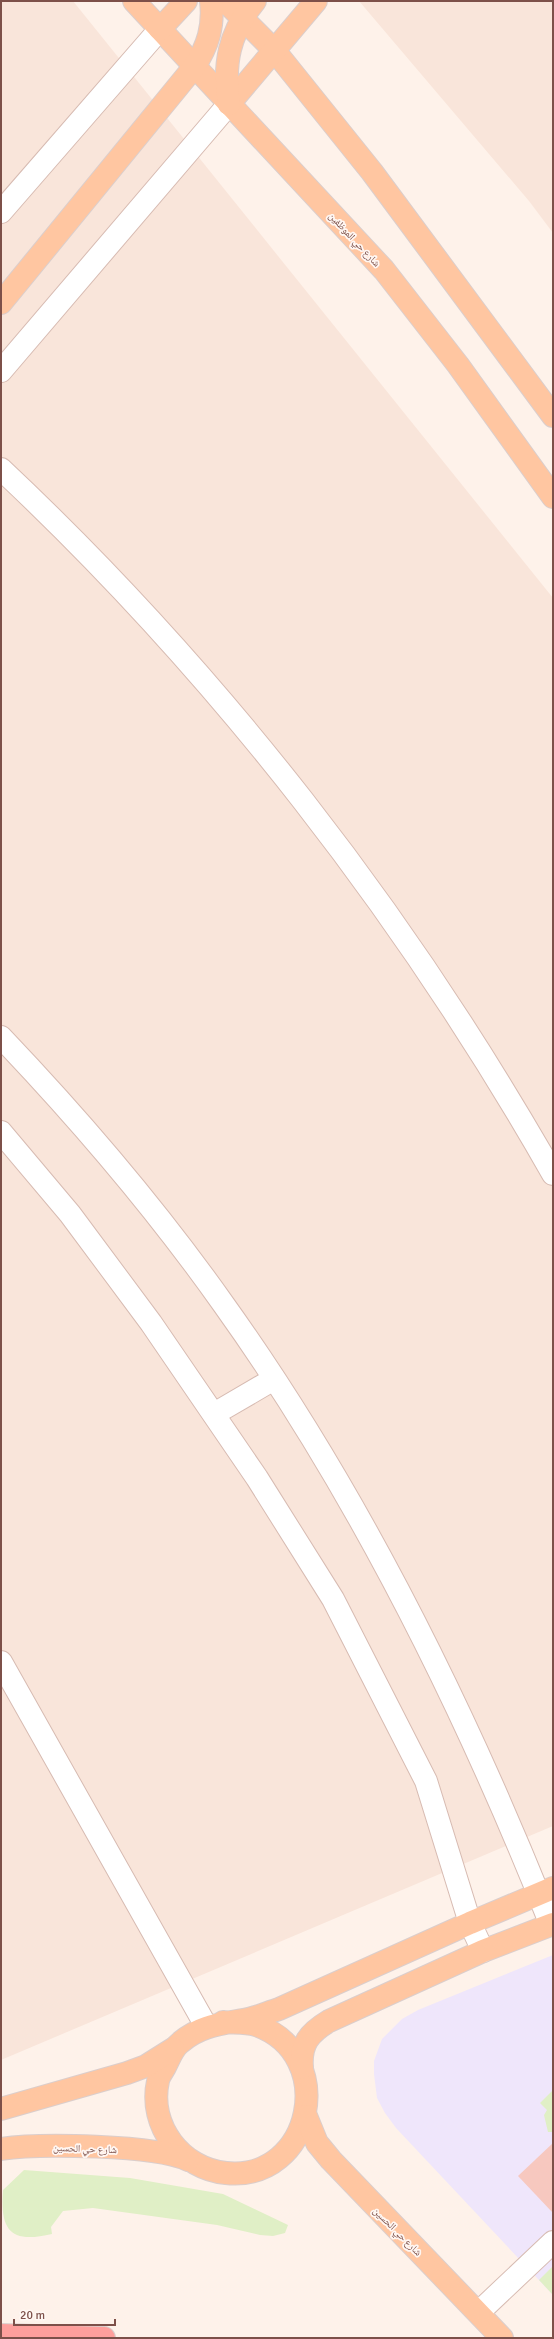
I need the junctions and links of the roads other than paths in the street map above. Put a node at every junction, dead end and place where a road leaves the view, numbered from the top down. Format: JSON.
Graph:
{"nodes":[{"id":1,"x":134,"y":1,"type":"edge"},
{"id":2,"x":186,"y":1,"type":"edge"},
{"id":3,"x":211,"y":1,"type":"edge"},
{"id":4,"x":225,"y":1,"type":"edge"},
{"id":5,"x":316,"y":1,"type":"edge"},
{"id":6,"x":248,"y":9,"type":"edge"},
{"id":7,"x":160,"y":29,"type":"junction"},
{"id":8,"x":274,"y":50,"type":"junction"},
{"id":9,"x":194,"y":67,"type":"junction"},
{"id":10,"x":230,"y":104,"type":"junction"},
{"id":11,"x":1,"y":212,"type":"edge"},
{"id":12,"x":1,"y":303,"type":"edge"},
{"id":13,"x":1,"y":371,"type":"edge"},
{"id":14,"x":553,"y":416,"type":"edge"},
{"id":15,"x":1,"y":469,"type":"edge"},
{"id":16,"x":553,"y":497,"type":"edge"},
{"id":17,"x":1,"y":1037,"type":"edge"},
{"id":18,"x":1,"y":1132,"type":"edge"},
{"id":19,"x":553,"y":1174,"type":"edge"},
{"id":20,"x":274,"y":1378,"type":"junction"},
{"id":21,"x":214,"y":1414,"type":"junction"},
{"id":22,"x":1,"y":1662,"type":"edge"},
{"id":23,"x":546,"y":1891,"type":"edge"},
{"id":24,"x":470,"y":1922,"type":"junction"},
{"id":25,"x":552,"y":1925,"type":"edge"},
{"id":26,"x":483,"y":1951,"type":"junction"},
{"id":27,"x":215,"y":2024,"type":"junction"},
{"id":28,"x":174,"y":2048,"type":"junction"},
{"id":29,"x":302,"y":2068,"type":"junction"},
{"id":30,"x":1,"y":2109,"type":"edge"},
{"id":31,"x":306,"y":2116,"type":"junction"},
{"id":32,"x":1,"y":2150,"type":"edge"},
{"id":33,"x":191,"y":2162,"type":"junction"},
{"id":34,"x":553,"y":2242,"type":"edge"},
{"id":35,"x":479,"y":2312,"type":"junction"},
{"id":36,"x":1,"y":2335,"type":"edge"},
{"id":37,"x":104,"y":2338,"type":"edge"},
{"id":38,"x":502,"y":2338,"type":"edge"}],
"edges":[{"from":1,"to":7,"type":"main road","name":"شارع حي الموظفين"},
{"from":2,"to":7,"type":"main road"},
{"from":3,"to":9,"type":"main road"},
{"from":4,"to":6,"type":"main road"},
{"from":5,"to":8,"type":"main road"},
{"from":6,"to":8,"type":"main road"},
{"from":6,"to":10,"type":"main road"},
{"from":7,"to":9,"type":"main road","name":"شارع حي الموظفين"},
{"from":7,"to":11,"type":"street"},
{"from":8,"to":10,"type":"main road"},
{"from":8,"to":14,"type":"main road"},
{"from":9,"to":10,"type":"main road","name":"شارع حي الموظفين"},
{"from":9,"to":12,"type":"main road"},
{"from":10,"to":13,"type":"street"},
{"from":10,"to":16,"type":"main road","name":"شارع حي الموظفين"},
{"from":15,"to":19,"type":"street"},
{"from":17,"to":20,"type":"street"},
{"from":18,"to":21,"type":"street"},
{"from":20,"to":21,"type":"street"},
{"from":20,"to":23,"type":"street"},
{"from":21,"to":24,"type":"street"},
{"from":22,"to":27,"type":"street"},
{"from":23,"to":24,"type":"main road"},
{"from":23,"to":25,"type":"street"},
{"from":24,"to":26,"type":"street"},
{"from":24,"to":27,"type":"main road"},
{"from":25,"to":26,"type":"main road"},
{"from":26,"to":29,"type":"main road"},
{"from":27,"to":28,"type":"main road"},
{"from":27,"to":29,"type":"main road"},
{"from":28,"to":30,"type":"main road"},
{"from":28,"to":33,"type":"main road"},
{"from":29,"to":31,"type":"main road"},
{"from":31,"to":33,"type":"main road","name":"شارع حي الحسين"},
{"from":31,"to":35,"type":"main road","name":"شارع حي الحسين"},
{"from":32,"to":33,"type":"main road","name":"شارع حي الحسين"},
{"from":34,"to":35,"type":"street"},
{"from":35,"to":38,"type":"main road","name":"شارع حي الحسين"},
{"from":36,"to":37,"type":"highway"}]}
